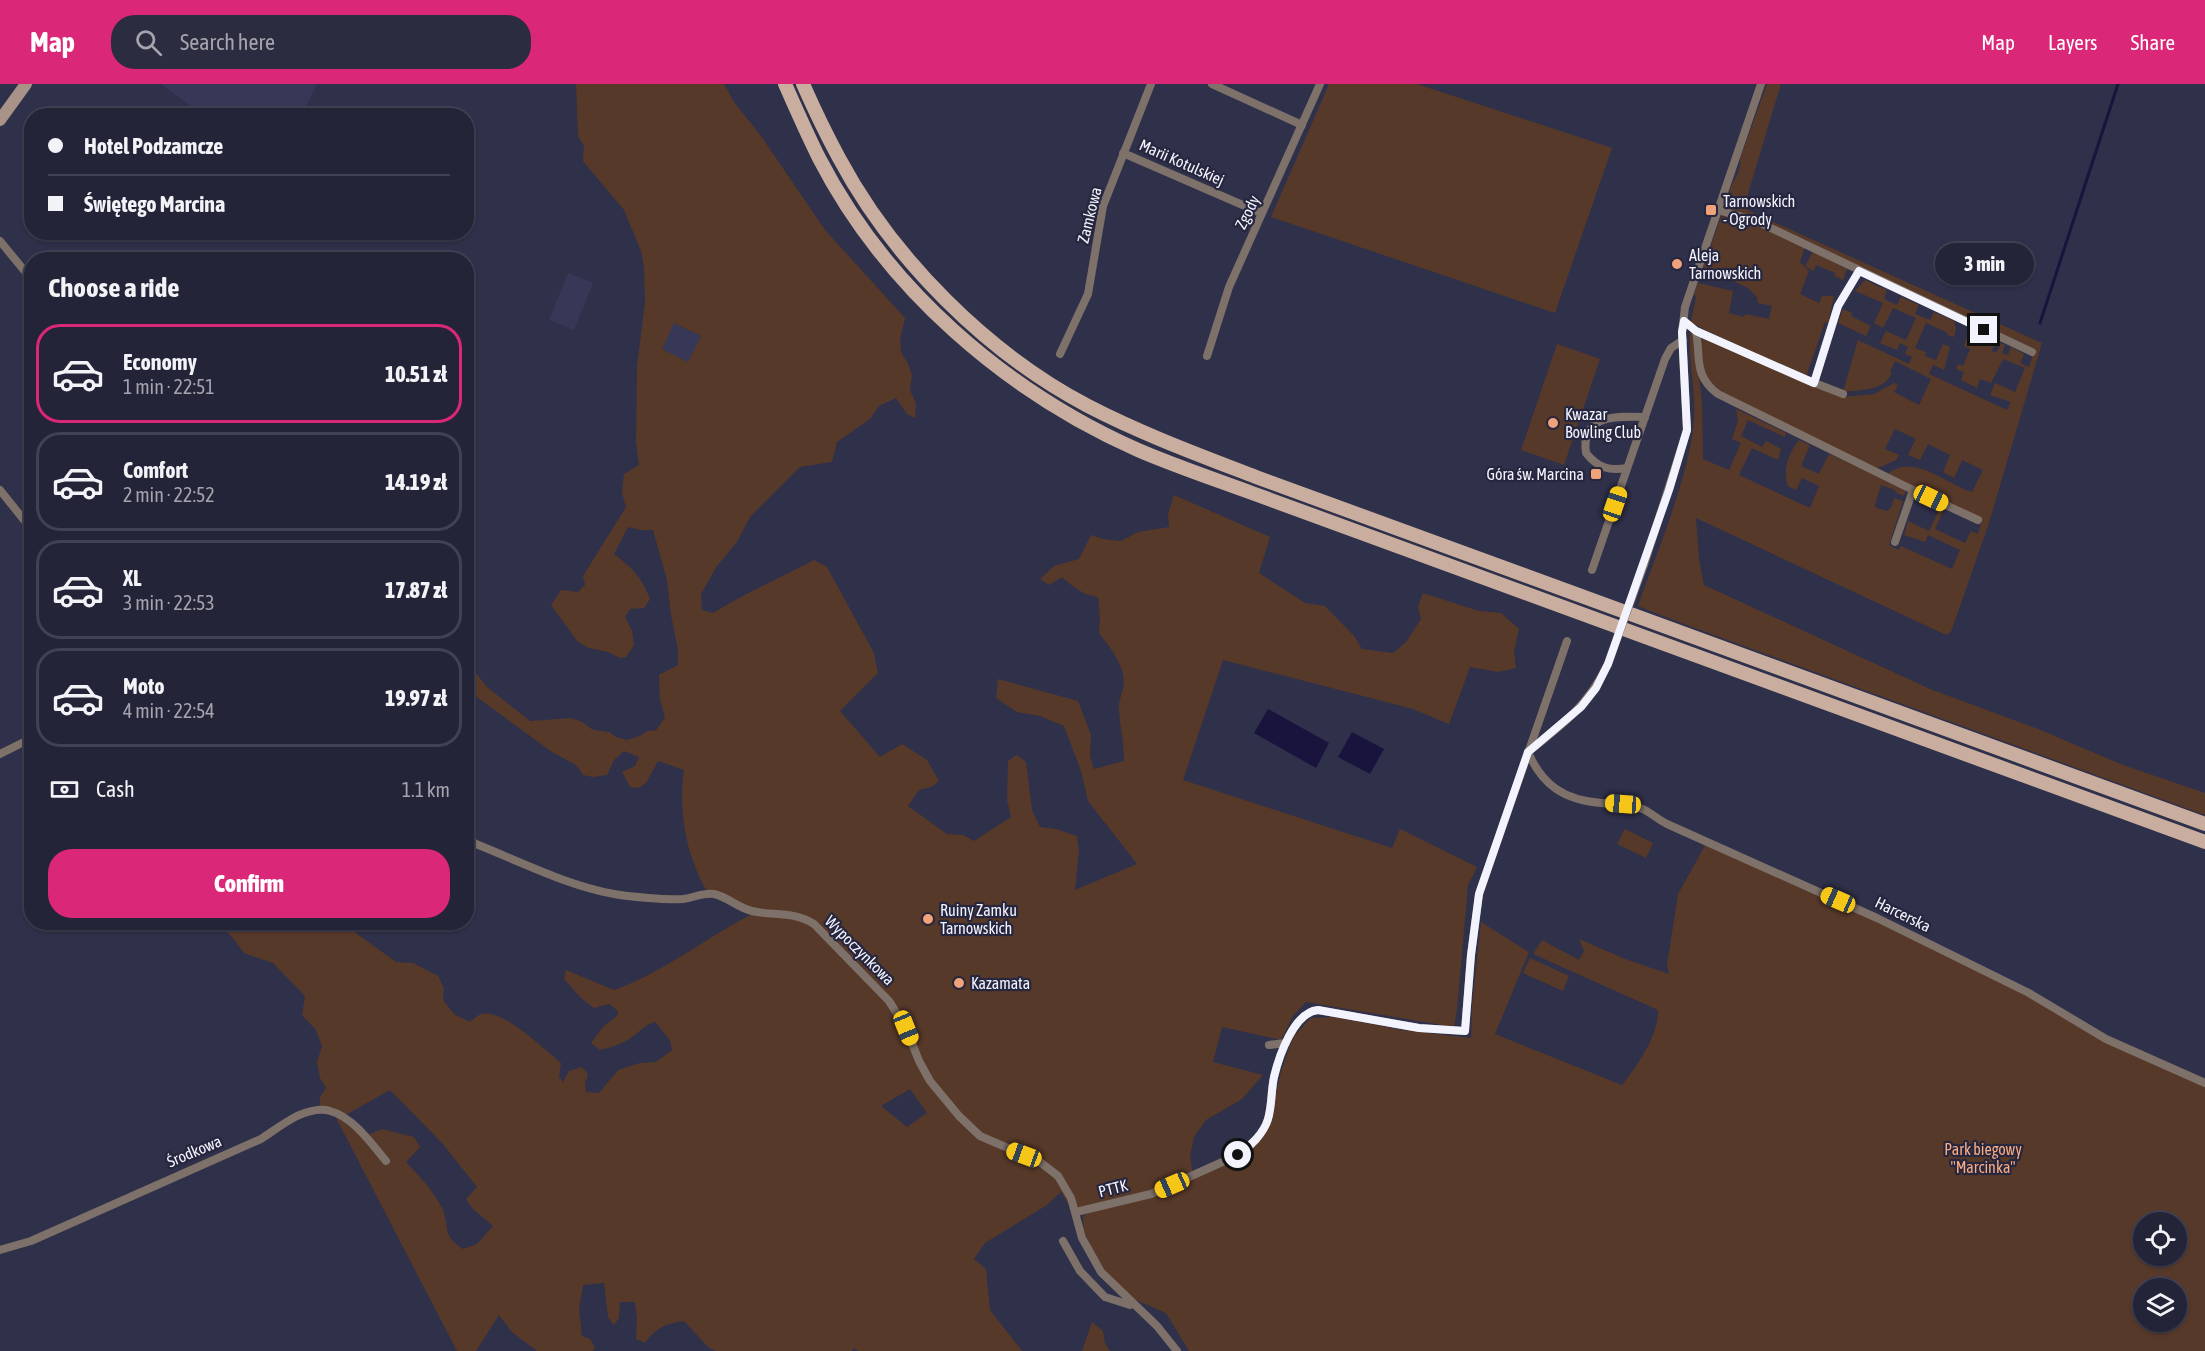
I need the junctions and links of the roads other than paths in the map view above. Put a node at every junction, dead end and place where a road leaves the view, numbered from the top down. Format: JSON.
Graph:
{"nodes":[{"id":1,"x":26,"y":84,"type":"edge"},
{"id":2,"x":785,"y":84,"type":"edge"},
{"id":3,"x":803,"y":84,"type":"edge"},
{"id":4,"x":1151,"y":84,"type":"edge"},
{"id":5,"x":1212,"y":84,"type":"edge"},
{"id":6,"x":1320,"y":84,"type":"edge"},
{"id":7,"x":1761,"y":84,"type":"edge"},
{"id":8,"x":0,"y":120,"type":"edge"},
{"id":9,"x":1302,"y":124,"type":"junction"},
{"id":10,"x":1123,"y":153,"type":"junction"},
{"id":11,"x":1717,"y":210,"type":"junction"},
{"id":12,"x":1261,"y":213,"type":"junction"},
{"id":13,"x":0,"y":241,"type":"edge"},
{"id":14,"x":24,"y":270,"type":"edge"},
{"id":15,"x":1859,"y":271,"type":"junction"},
{"id":16,"x":1684,"y":321,"type":"junction"},
{"id":17,"x":1696,"y":331,"type":"junction"},
{"id":18,"x":1683,"y":340,"type":"junction"},
{"id":19,"x":2032,"y":352,"type":"dead end"},
{"id":20,"x":1060,"y":354,"type":"dead end"},
{"id":21,"x":1207,"y":357,"type":"dead end"},
{"id":22,"x":1814,"y":383,"type":"junction"},
{"id":23,"x":1843,"y":394,"type":"dead end"},
{"id":24,"x":1645,"y":417,"type":"junction"},
{"id":25,"x":1627,"y":468,"type":"junction"},
{"id":26,"x":0,"y":490,"type":"edge"},
{"id":27,"x":1913,"y":490,"type":"junction"},
{"id":28,"x":24,"y":520,"type":"edge"},
{"id":29,"x":1978,"y":520,"type":"dead end"},
{"id":30,"x":1895,"y":542,"type":"dead end"},
{"id":31,"x":1592,"y":570,"type":"dead end"},
{"id":32,"x":1567,"y":641,"type":"dead end"},
{"id":33,"x":24,"y":742,"type":"edge"},
{"id":34,"x":1528,"y":752,"type":"junction"},
{"id":35,"x":0,"y":754,"type":"edge"},
{"id":36,"x":2205,"y":824,"type":"edge"},
{"id":37,"x":2205,"y":842,"type":"edge"},
{"id":38,"x":474,"y":843,"type":"edge"},
{"id":39,"x":1286,"y":1043,"type":"junction"},
{"id":40,"x":1269,"y":1045,"type":"dead end"},
{"id":41,"x":2205,"y":1083,"type":"edge"},
{"id":42,"x":386,"y":1161,"type":"dead end"},
{"id":43,"x":1076,"y":1212,"type":"junction"},
{"id":44,"x":1063,"y":1241,"type":"dead end"},
{"id":45,"x":0,"y":1250,"type":"edge"},
{"id":46,"x":1134,"y":1306,"type":"junction"},
{"id":47,"x":1177,"y":1351,"type":"edge"}],
"edges":[{"from":1,"to":8,"type":"main road"},
{"from":2,"to":37,"type":"main road"},
{"from":3,"to":36,"type":"main road"},
{"from":4,"to":10,"type":"street","name":"Zamkowa"},
{"from":5,"to":9,"type":"street"},
{"from":6,"to":9,"type":"street","name":"Zgody"},
{"from":7,"to":11,"type":"street"},
{"from":9,"to":12,"type":"street","name":"Zgody"},
{"from":10,"to":12,"type":"street","name":"Marii Kotulskiej"},
{"from":10,"to":20,"type":"street","name":"Zamkowa"},
{"from":11,"to":15,"type":"street"},
{"from":11,"to":16,"type":"street"},
{"from":12,"to":21,"type":"street","name":"Zgody"},
{"from":13,"to":14,"type":"street"},
{"from":15,"to":19,"type":"street"},
{"from":15,"to":22,"type":"street"},
{"from":16,"to":17,"type":"street"},
{"from":16,"to":18,"type":"street"},
{"from":17,"to":22,"type":"street"},
{"from":17,"to":27,"type":"street"},
{"from":18,"to":24,"type":"street"},
{"from":18,"to":34,"type":"street","bridge":true},
{"from":22,"to":23,"type":"street"},
{"from":24,"to":25,"type":"street"},
{"from":24,"to":25,"type":"street"},
{"from":25,"to":31,"type":"street"},
{"from":26,"to":28,"type":"street"},
{"from":27,"to":29,"type":"street"},
{"from":27,"to":30,"type":"street"},
{"from":32,"to":34,"type":"street"},
{"from":33,"to":35,"type":"street"},
{"from":34,"to":39,"type":"street","name":"PTTK"},
{"from":34,"to":41,"type":"street","name":"Harcerska"},
{"from":38,"to":43,"type":"street","name":"Wypoczynkowa"},
{"from":39,"to":40,"type":"street"},
{"from":39,"to":43,"type":"street","name":"PTTK"},
{"from":42,"to":45,"type":"street","name":"Środkowa"},
{"from":43,"to":46,"type":"street","name":"Wypoczynkowa"},
{"from":44,"to":46,"type":"street"},
{"from":46,"to":47,"type":"street","name":"Wypoczynkowa"}]}
